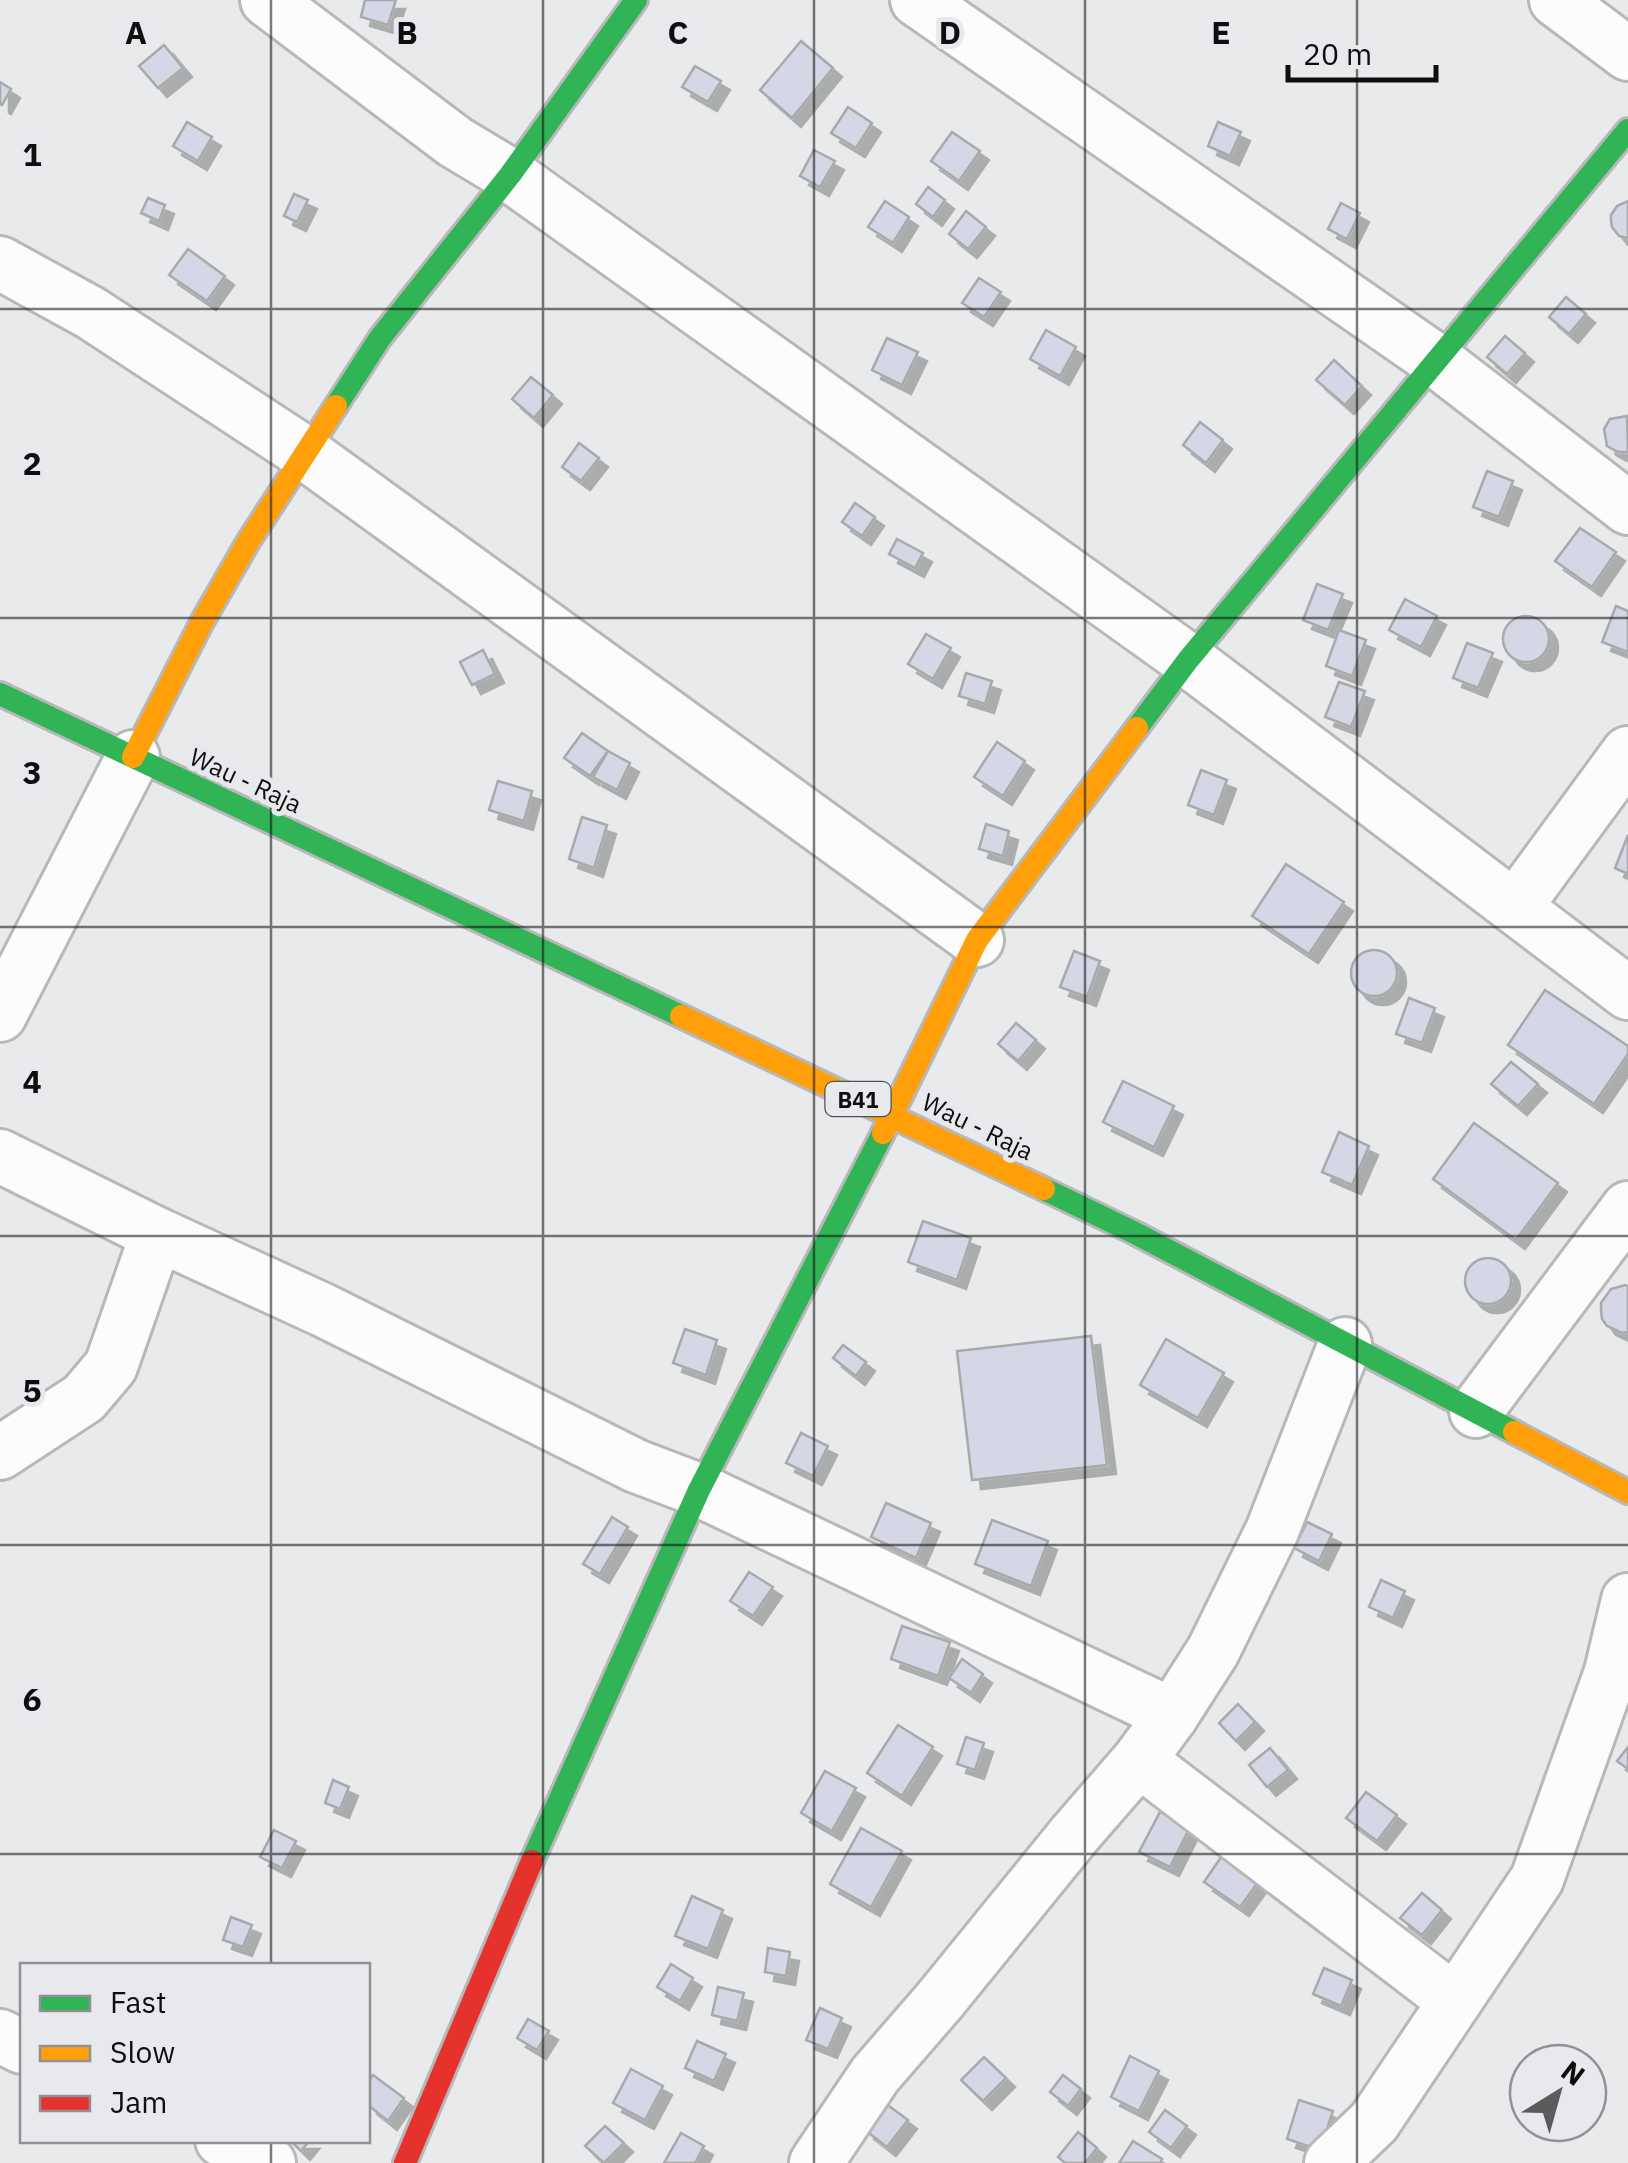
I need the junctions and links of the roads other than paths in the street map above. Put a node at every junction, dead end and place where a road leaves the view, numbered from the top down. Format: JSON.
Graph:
{"nodes":[{"id":1,"x":267,"y":0,"type":"edge"},
{"id":2,"x":636,"y":0,"type":"edge"},
{"id":3,"x":917,"y":0,"type":"edge"},
{"id":4,"x":1556,"y":0,"type":"edge"},
{"id":5,"x":1628,"y":54,"type":"edge"},
{"id":6,"x":1628,"y":130,"type":"edge"},
{"id":7,"x":510,"y":174,"type":"junction"},
{"id":8,"x":0,"y":263,"type":"edge"},
{"id":9,"x":1437,"y":361,"type":"junction"},
{"id":10,"x":305,"y":453,"type":"junction"},
{"id":11,"x":1628,"y":508,"type":"edge"},
{"id":12,"x":1188,"y":660,"type":"junction"},
{"id":13,"x":0,"y":694,"type":"edge"},
{"id":14,"x":1628,"y":753,"type":"edge"},
{"id":15,"x":132,"y":757,"type":"junction"},
{"id":16,"x":1514,"y":907,"type":"junction"},
{"id":17,"x":977,"y":940,"type":"junction"},
{"id":18,"x":1628,"y":992,"type":"edge"},
{"id":19,"x":0,"y":1016,"type":"edge"},
{"id":20,"x":892,"y":1115,"type":"junction"},
{"id":21,"x":0,"y":1156,"type":"edge"},
{"id":22,"x":1628,"y":1208,"type":"edge"},
{"id":23,"x":157,"y":1234,"type":"junction"},
{"id":24,"x":1344,"y":1344,"type":"junction"},
{"id":25,"x":1476,"y":1411,"type":"junction"},
{"id":26,"x":0,"y":1453,"type":"edge"},
{"id":27,"x":699,"y":1490,"type":"junction"},
{"id":28,"x":1628,"y":1492,"type":"edge"},
{"id":29,"x":1628,"y":1600,"type":"edge"},
{"id":30,"x":1172,"y":1714,"type":"junction"},
{"id":31,"x":1139,"y":1760,"type":"junction"},
{"id":32,"x":1456,"y":2002,"type":"junction"},
{"id":33,"x":228,"y":2143,"type":"edge"},
{"id":34,"x":269,"y":2163,"type":"edge"},
{"id":35,"x":404,"y":2163,"type":"edge"},
{"id":36,"x":816,"y":2163,"type":"edge"},
{"id":37,"x":1331,"y":2163,"type":"edge"}],
"edges":[{"from":1,"to":7,"type":"street"},
{"from":2,"to":7,"type":"street"},
{"from":3,"to":9,"type":"street"},
{"from":4,"to":5,"type":"street"},
{"from":6,"to":9,"type":"street"},
{"from":7,"to":10,"type":"street"},
{"from":7,"to":12,"type":"street"},
{"from":8,"to":10,"type":"street"},
{"from":9,"to":11,"type":"street"},
{"from":9,"to":12,"type":"street"},
{"from":10,"to":15,"type":"street"},
{"from":10,"to":17,"type":"street"},
{"from":12,"to":16,"type":"street"},
{"from":12,"to":17,"type":"street"},
{"from":13,"to":15,"type":"street","name":"Wau - Raja","number":"B41"},
{"from":14,"to":16,"type":"street"},
{"from":15,"to":19,"type":"street"},
{"from":15,"to":20,"type":"street","name":"Wau - Raja","number":"B41"},
{"from":16,"to":18,"type":"street"},
{"from":17,"to":20,"type":"street"},
{"from":20,"to":24,"type":"street","name":"Wau - Raja","number":"B41"},
{"from":20,"to":27,"type":"street"},
{"from":21,"to":23,"type":"street"},
{"from":22,"to":25,"type":"street"},
{"from":23,"to":26,"type":"street"},
{"from":23,"to":27,"type":"street"},
{"from":24,"to":25,"type":"street","name":"Wau - Raja","number":"B41"},
{"from":24,"to":30,"type":"street"},
{"from":25,"to":28,"type":"street","name":"Wau - Raja","number":"B41"},
{"from":27,"to":30,"type":"street"},
{"from":27,"to":35,"type":"street"},
{"from":29,"to":32,"type":"street"},
{"from":30,"to":31,"type":"street"},
{"from":31,"to":32,"type":"street"},
{"from":31,"to":36,"type":"street"},
{"from":32,"to":37,"type":"street"},
{"from":33,"to":34,"type":"street"}]}
